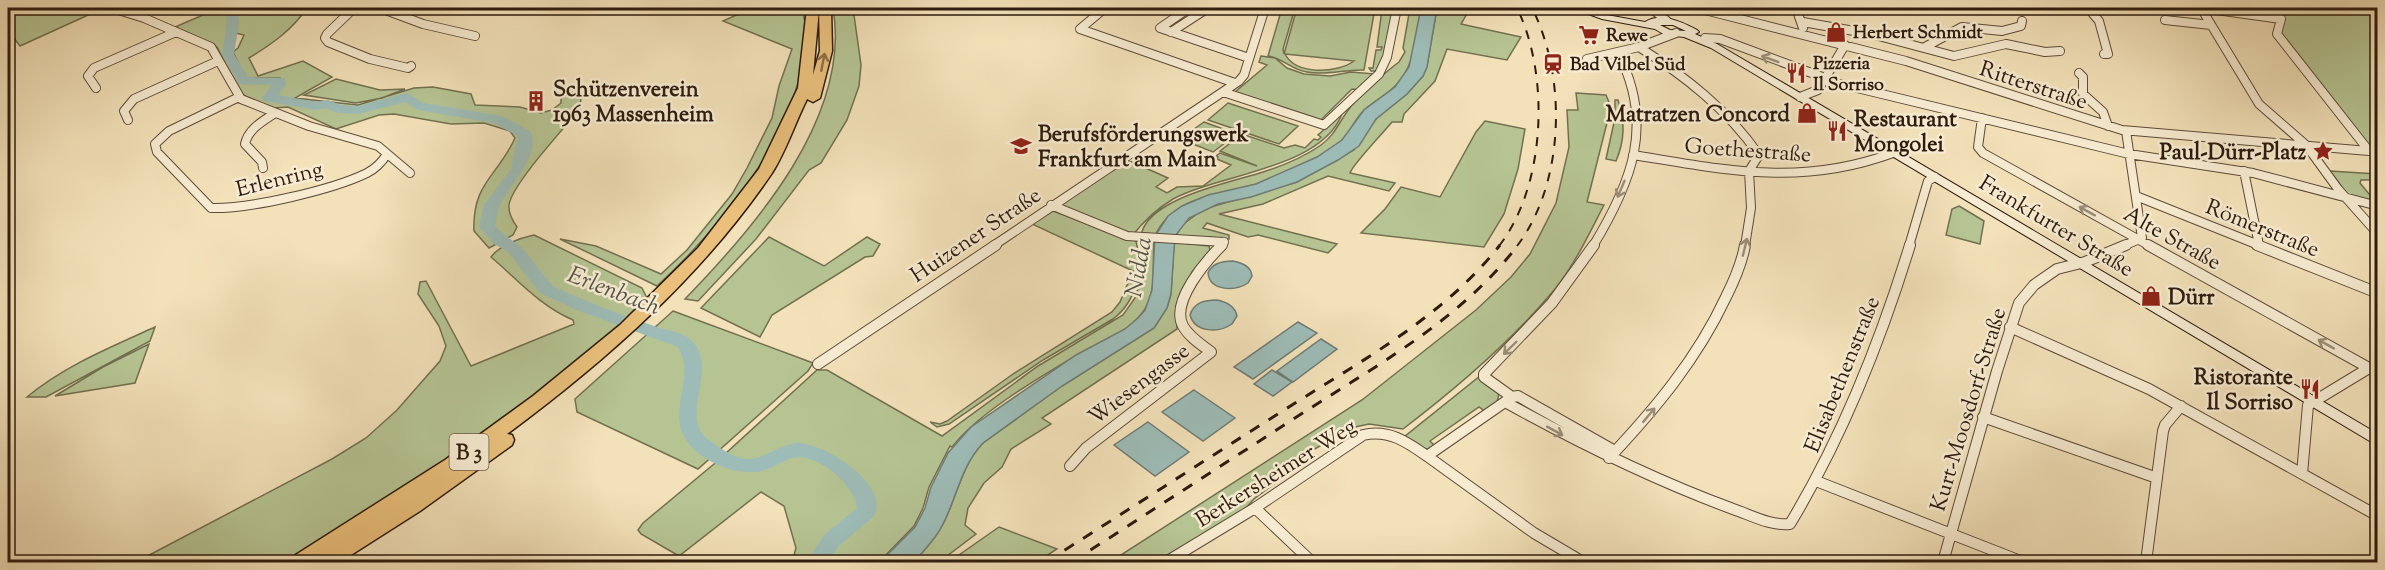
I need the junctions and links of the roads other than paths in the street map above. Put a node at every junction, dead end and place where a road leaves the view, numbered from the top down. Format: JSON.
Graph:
{"nodes":[{"id":1,"x":22,"y":8,"type":"edge"},
{"id":2,"x":112,"y":8,"type":"edge"},
{"id":3,"x":354,"y":8,"type":"edge"},
{"id":4,"x":380,"y":8,"type":"edge"},
{"id":5,"x":813,"y":8,"type":"edge"},
{"id":6,"x":825,"y":8,"type":"edge"},
{"id":7,"x":1105,"y":8,"type":"edge"},
{"id":8,"x":1189,"y":8,"type":"edge"},
{"id":9,"x":1208,"y":8,"type":"edge"},
{"id":10,"x":1265,"y":8,"type":"edge"},
{"id":11,"x":1397,"y":8,"type":"edge"},
{"id":12,"x":1651,"y":8,"type":"edge"},
{"id":13,"x":1697,"y":8,"type":"edge"},
{"id":14,"x":1796,"y":8,"type":"edge"},
{"id":15,"x":1882,"y":8,"type":"edge"},
{"id":16,"x":1888,"y":8,"type":"edge"},
{"id":17,"x":2088,"y":8,"type":"edge"},
{"id":18,"x":2202,"y":8,"type":"edge"},
{"id":19,"x":1580,"y":9,"type":"edge"},
{"id":20,"x":8,"y":13,"type":"edge"},
{"id":21,"x":2166,"y":20,"type":"dead end"},
{"id":22,"x":2022,"y":21,"type":"dead end"},
{"id":23,"x":1803,"y":22,"type":"junction"},
{"id":24,"x":2211,"y":25,"type":"junction"},
{"id":25,"x":1662,"y":26,"type":"junction"},
{"id":26,"x":1680,"y":31,"type":"junction"},
{"id":27,"x":176,"y":32,"type":"junction"},
{"id":28,"x":1172,"y":32,"type":"junction"},
{"id":29,"x":1801,"y":33,"type":"junction"},
{"id":30,"x":475,"y":36,"type":"dead end"},
{"id":31,"x":1705,"y":38,"type":"junction"},
{"id":32,"x":1654,"y":42,"type":"junction"},
{"id":33,"x":1845,"y":45,"type":"junction"},
{"id":34,"x":1639,"y":46,"type":"junction"},
{"id":35,"x":1714,"y":46,"type":"junction"},
{"id":36,"x":1925,"y":47,"type":"junction"},
{"id":37,"x":2060,"y":51,"type":"dead end"},
{"id":38,"x":1618,"y":53,"type":"junction"},
{"id":39,"x":2104,"y":54,"type":"dead end"},
{"id":40,"x":1250,"y":58,"type":"junction"},
{"id":41,"x":1587,"y":59,"type":"dead end"},
{"id":42,"x":218,"y":61,"type":"junction"},
{"id":43,"x":411,"y":66,"type":"dead end"},
{"id":44,"x":2079,"y":73,"type":"dead end"},
{"id":45,"x":1825,"y":79,"type":"junction"},
{"id":46,"x":1236,"y":83,"type":"junction"},
{"id":47,"x":96,"y":88,"type":"dead end"},
{"id":48,"x":1223,"y":92,"type":"junction"},
{"id":49,"x":239,"y":97,"type":"junction"},
{"id":50,"x":1800,"y":97,"type":"junction"},
{"id":51,"x":275,"y":112,"type":"junction"},
{"id":52,"x":1982,"y":118,"type":"junction"},
{"id":53,"x":128,"y":120,"type":"dead end"},
{"id":54,"x":2108,"y":126,"type":"junction"},
{"id":55,"x":2126,"y":131,"type":"junction"},
{"id":56,"x":2306,"y":145,"type":"junction"},
{"id":57,"x":1893,"y":153,"type":"junction"},
{"id":58,"x":387,"y":154,"type":"junction"},
{"id":59,"x":2129,"y":154,"type":"junction"},
{"id":60,"x":1633,"y":155,"type":"junction"},
{"id":61,"x":1759,"y":155,"type":"junction"},
{"id":62,"x":263,"y":168,"type":"dead end"},
{"id":63,"x":1749,"y":171,"type":"junction"},
{"id":64,"x":2244,"y":171,"type":"junction"},
{"id":65,"x":1774,"y":172,"type":"junction"},
{"id":66,"x":410,"y":173,"type":"dead end"},
{"id":67,"x":1935,"y":177,"type":"junction"},
{"id":68,"x":2136,"y":196,"type":"junction"},
{"id":69,"x":2345,"y":197,"type":"junction"},
{"id":70,"x":1051,"y":206,"type":"junction"},
{"id":71,"x":2378,"y":206,"type":"edge"},
{"id":72,"x":2378,"y":234,"type":"edge"},
{"id":73,"x":2139,"y":240,"type":"junction"},
{"id":74,"x":2259,"y":245,"type":"junction"},
{"id":75,"x":2077,"y":262,"type":"junction"},
{"id":76,"x":2378,"y":292,"type":"edge"},
{"id":77,"x":637,"y":325,"type":"junction"},
{"id":78,"x":2010,"y":327,"type":"junction"},
{"id":79,"x":818,"y":364,"type":"dead end"},
{"id":80,"x":2373,"y":370,"type":"edge"},
{"id":81,"x":1508,"y":399,"type":"junction"},
{"id":82,"x":2311,"y":401,"type":"junction"},
{"id":83,"x":2181,"y":406,"type":"junction"},
{"id":84,"x":1983,"y":417,"type":"junction"},
{"id":85,"x":2378,"y":441,"type":"edge"},
{"id":86,"x":1612,"y":455,"type":"junction"},
{"id":87,"x":1427,"y":456,"type":"junction"},
{"id":88,"x":1070,"y":466,"type":"dead end"},
{"id":89,"x":2302,"y":474,"type":"junction"},
{"id":90,"x":2157,"y":478,"type":"junction"},
{"id":91,"x":1816,"y":481,"type":"junction"},
{"id":92,"x":1255,"y":508,"type":"junction"},
{"id":93,"x":2378,"y":516,"type":"edge"},
{"id":94,"x":1951,"y":534,"type":"junction"},
{"id":95,"x":2378,"y":535,"type":"edge"},
{"id":96,"x":301,"y":562,"type":"edge"},
{"id":97,"x":324,"y":562,"type":"edge"},
{"id":98,"x":1166,"y":562,"type":"edge"},
{"id":99,"x":1312,"y":562,"type":"edge"},
{"id":100,"x":1583,"y":562,"type":"edge"},
{"id":101,"x":1943,"y":562,"type":"edge"},
{"id":102,"x":2023,"y":562,"type":"edge"},
{"id":103,"x":2146,"y":562,"type":"edge"},
{"id":104,"x":2375,"y":562,"type":"edge"}],
"edges":[{"from":1,"to":20,"type":"street"},
{"from":2,"to":27,"type":"street"},
{"from":3,"to":43,"type":"street"},
{"from":4,"to":30,"type":"street"},
{"from":5,"to":77,"type":"highway","number":"B 3"},
{"from":77,"to":6,"type":"highway","number":"B 3","one_way":true},
{"from":7,"to":46,"type":"street"},
{"from":8,"to":28,"type":"street"},
{"from":9,"to":28,"type":"street"},
{"from":10,"to":40,"type":"street","name":"Huizener Straße"},
{"from":11,"to":48,"type":"street"},
{"from":12,"to":25,"type":"street"},
{"from":13,"to":29,"type":"street","name":"Ritterstraße"},
{"from":14,"to":23,"type":"street"},
{"from":15,"to":16,"type":"street"},
{"from":17,"to":39,"type":"street"},
{"from":18,"to":24,"type":"street"},
{"from":18,"to":56,"type":"street","name":"Ritterstraße"},
{"from":19,"to":25,"type":"main road","name":"Frankfurter Straße"},
{"from":21,"to":24,"type":"street"},
{"from":22,"to":36,"type":"street"},
{"from":23,"to":29,"type":"street"},
{"from":23,"to":36,"type":"street"},
{"from":24,"to":56,"type":"street"},
{"from":25,"to":26,"type":"main road","name":"Frankfurter Straße"},
{"from":25,"to":32,"type":"street"},
{"from":26,"to":31,"type":"main road","name":"Frankfurter Straße"},
{"from":26,"to":32,"type":"street"},
{"from":26,"to":35,"type":"main road","name":"Frankfurter Straße"},
{"from":27,"to":42,"type":"street"},
{"from":27,"to":47,"type":"street"},
{"from":28,"to":40,"type":"street"},
{"from":29,"to":33,"type":"street","name":"Ritterstraße"},
{"from":31,"to":35,"type":"main road","name":"Frankfurter Straße"},
{"from":45,"to":31,"type":"street","one_way":true},
{"from":32,"to":34,"type":"street"},
{"from":33,"to":45,"type":"street"},
{"from":33,"to":54,"type":"street","name":"Ritterstraße"},
{"from":34,"to":38,"type":"street"},
{"from":34,"to":61,"type":"street"},
{"from":35,"to":50,"type":"main road","name":"Frankfurter Straße"},
{"from":36,"to":37,"type":"street"},
{"from":38,"to":41,"type":"street"},
{"from":38,"to":60,"type":"street"},
{"from":40,"to":46,"type":"street","name":"Huizener Straße"},
{"from":42,"to":49,"type":"street"},
{"from":42,"to":53,"type":"street"},
{"from":44,"to":54,"type":"street"},
{"from":45,"to":50,"type":"street"},
{"from":45,"to":52,"type":"street"},
{"from":46,"to":48,"type":"street","name":"Huizener Straße"},
{"from":48,"to":70,"type":"street","name":"Huizener Straße"},
{"from":49,"to":51,"type":"street"},
{"from":49,"to":58,"type":"street","name":"Erlenring"},
{"from":50,"to":57,"type":"main road","name":"Frankfurter Straße"},
{"from":51,"to":58,"type":"street"},
{"from":51,"to":62,"type":"street"},
{"from":52,"to":59,"type":"street"},
{"from":73,"to":52,"type":"street","name":"Alte Straße","one_way":true},
{"from":54,"to":55,"type":"street","name":"Ritterstraße"},
{"from":55,"to":56,"type":"street","name":"Ritterstraße"},
{"from":55,"to":59,"type":"street"},
{"from":56,"to":69,"type":"street"},
{"from":57,"to":65,"type":"street","name":"Goethestraße"},
{"from":57,"to":67,"type":"main road","name":"Frankfurter Straße"},
{"from":58,"to":66,"type":"street"},
{"from":59,"to":64,"type":"street"},
{"from":59,"to":68,"type":"street"},
{"from":60,"to":63,"type":"street","name":"Goethestraße"},
{"from":60,"to":81,"type":"street","one_way":true},
{"from":61,"to":63,"type":"street"},
{"from":61,"to":65,"type":"street"},
{"from":63,"to":65,"type":"street","name":"Goethestraße"},
{"from":86,"to":63,"type":"street","one_way":true},
{"from":64,"to":69,"type":"street"},
{"from":64,"to":74,"type":"street"},
{"from":67,"to":75,"type":"main road","name":"Frankfurter Straße"},
{"from":67,"to":91,"type":"street","name":"Elisabethenstraße"},
{"from":68,"to":73,"type":"street"},
{"from":68,"to":74,"type":"street","name":"Römerstraße"},
{"from":69,"to":71,"type":"street"},
{"from":69,"to":72,"type":"street"},
{"from":70,"to":79,"type":"street","name":"Huizener Straße"},
{"from":70,"to":88,"type":"street","name":"Wiesengasse"},
{"from":73,"to":75,"type":"street","name":"Kurt-Moosdorf-Straße"},
{"from":80,"to":73,"type":"street","name":"Alte Straße","one_way":true},
{"from":74,"to":76,"type":"street","name":"Römerstraße"},
{"from":75,"to":78,"type":"street","name":"Kurt-Moosdorf-Straße"},
{"from":75,"to":82,"type":"main road","name":"Frankfurter Straße"},
{"from":77,"to":96,"type":"highway","number":"B 3"},
{"from":77,"to":97,"type":"highway","number":"B 3"},
{"from":78,"to":83,"type":"street"},
{"from":78,"to":84,"type":"street","name":"Kurt-Moosdorf-Straße"},
{"from":80,"to":82,"type":"street"},
{"from":81,"to":86,"type":"street","name":"Elisabethenstraße"},
{"from":81,"to":87,"type":"street"},
{"from":82,"to":85,"type":"main road","name":"Frankfurter Straße"},
{"from":82,"to":89,"type":"street"},
{"from":83,"to":89,"type":"street"},
{"from":83,"to":90,"type":"street"},
{"from":84,"to":90,"type":"street"},
{"from":84,"to":94,"type":"street","name":"Kurt-Moosdorf-Straße"},
{"from":86,"to":91,"type":"street","name":"Elisabethenstraße"},
{"from":87,"to":92,"type":"street","name":"Berkersheimer Weg"},
{"from":87,"to":100,"type":"street"},
{"from":89,"to":93,"type":"street"},
{"from":90,"to":103,"type":"street"},
{"from":91,"to":94,"type":"street"},
{"from":92,"to":98,"type":"street","name":"Berkersheimer Weg"},
{"from":92,"to":99,"type":"street"},
{"from":94,"to":101,"type":"street","name":"Kurt-Moosdorf-Straße"},
{"from":94,"to":102,"type":"street"},
{"from":95,"to":104,"type":"street"}]}
